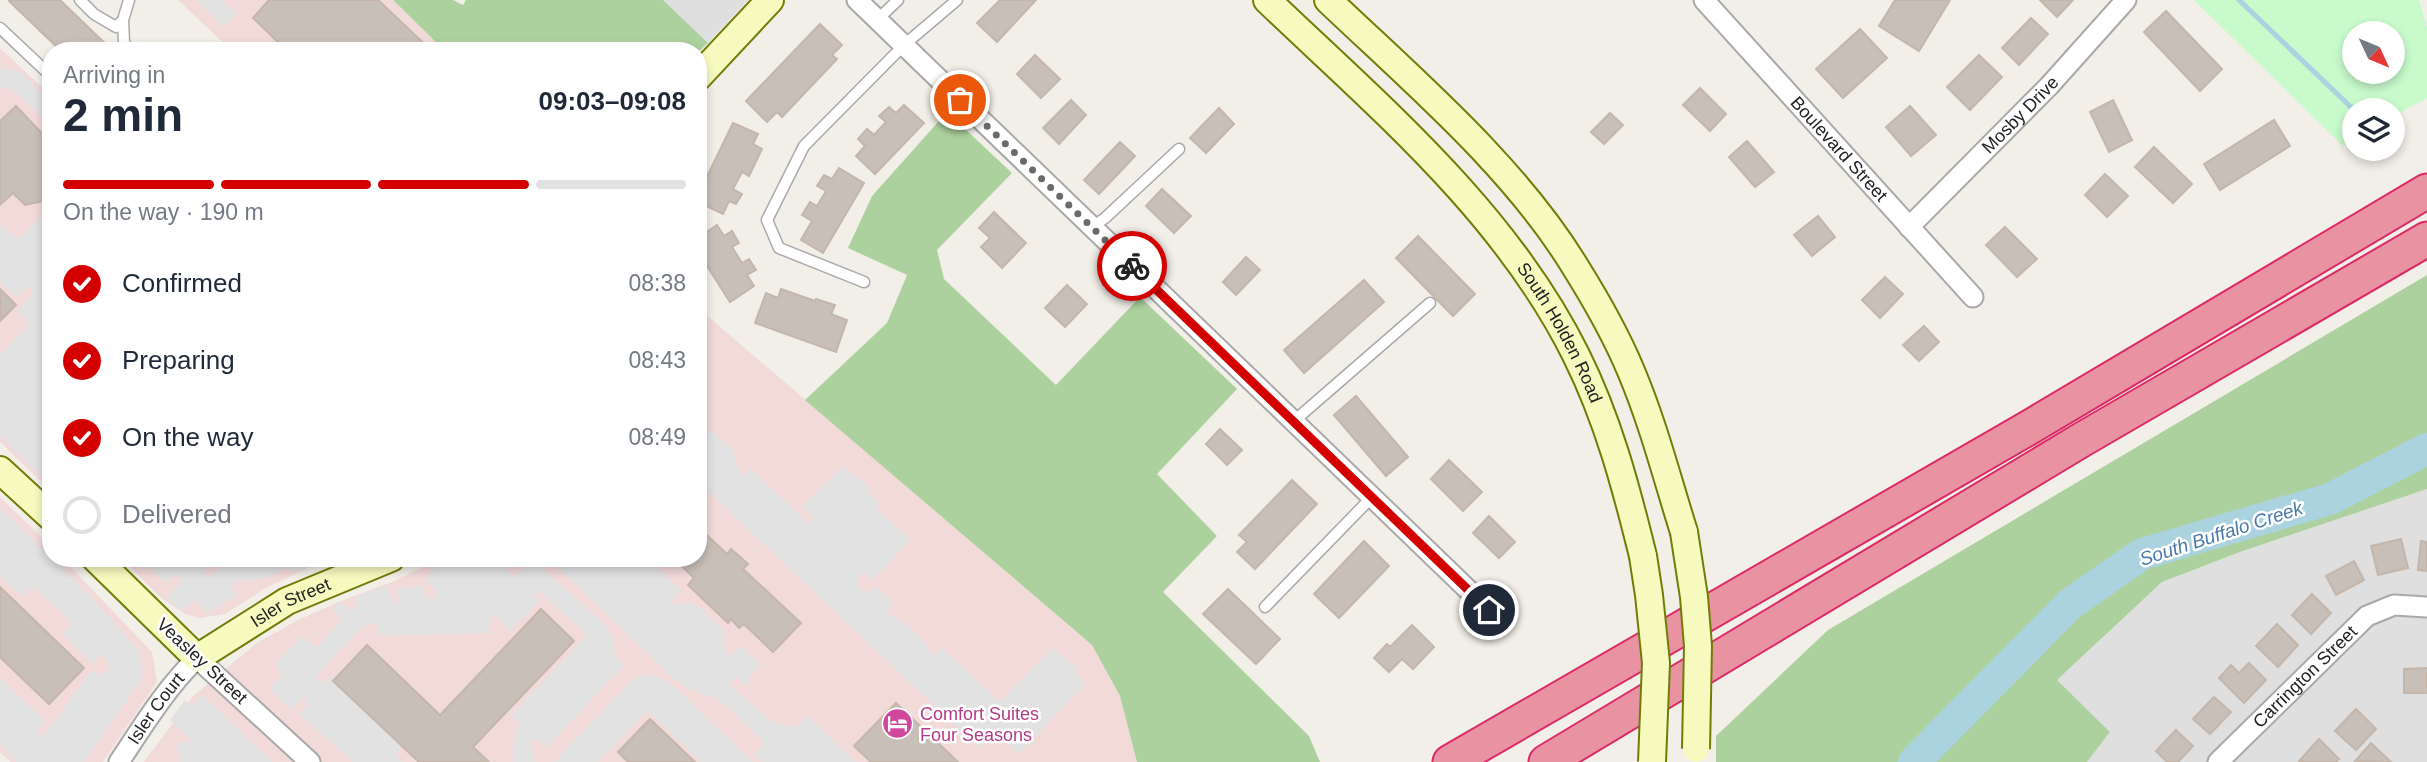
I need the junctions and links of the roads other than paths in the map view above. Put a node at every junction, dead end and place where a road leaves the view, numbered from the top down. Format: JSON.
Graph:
{"nodes":[{"id":1,"x":80,"y":0,"type":"edge"},
{"id":2,"x":129,"y":0,"type":"edge"},
{"id":3,"x":770,"y":0,"type":"edge"},
{"id":4,"x":857,"y":0,"type":"edge"},
{"id":5,"x":898,"y":0,"type":"edge"},
{"id":6,"x":957,"y":0,"type":"edge"},
{"id":7,"x":1267,"y":0,"type":"edge"},
{"id":8,"x":1328,"y":0,"type":"edge"},
{"id":9,"x":1704,"y":0,"type":"edge"},
{"id":10,"x":2126,"y":0,"type":"edge"},
{"id":11,"x":123,"y":20,"type":"junction"},
{"id":12,"x":877,"y":20,"type":"junction"},
{"id":13,"x":0,"y":28,"type":"edge"},
{"id":14,"x":124,"y":42,"type":"edge"},
{"id":15,"x":904,"y":45,"type":"junction"},
{"id":16,"x":707,"y":67,"type":"edge"},
{"id":17,"x":42,"y":68,"type":"edge"},
{"id":18,"x":1179,"y":149,"type":"dead end"},
{"id":19,"x":2427,"y":191,"type":"edge"},
{"id":20,"x":1092,"y":227,"type":"junction"},
{"id":21,"x":1909,"y":227,"type":"junction"},
{"id":22,"x":2427,"y":239,"type":"edge"},
{"id":23,"x":864,"y":282,"type":"dead end"},
{"id":24,"x":1973,"y":297,"type":"dead end"},
{"id":25,"x":1430,"y":303,"type":"dead end"},
{"id":26,"x":1294,"y":421,"type":"junction"},
{"id":27,"x":0,"y":470,"type":"edge"},
{"id":28,"x":1372,"y":497,"type":"junction"},
{"id":29,"x":42,"y":509,"type":"edge"},
{"id":30,"x":104,"y":567,"type":"edge"},
{"id":31,"x":369,"y":567,"type":"edge"},
{"id":32,"x":1265,"y":607,"type":"dead end"},
{"id":33,"x":2427,"y":607,"type":"edge"},
{"id":34,"x":1489,"y":610,"type":"dead end"},
{"id":35,"x":197,"y":658,"type":"junction"},
{"id":36,"x":1695,"y":755,"type":"edge"},
{"id":37,"x":119,"y":762,"type":"edge"},
{"id":38,"x":310,"y":762,"type":"edge"},
{"id":39,"x":1450,"y":762,"type":"edge"},
{"id":40,"x":1546,"y":762,"type":"edge"},
{"id":41,"x":1652,"y":762,"type":"edge"},
{"id":42,"x":2218,"y":762,"type":"edge"}],
"edges":[{"from":1,"to":11,"type":"lane"},
{"from":2,"to":11,"type":"lane"},
{"from":3,"to":16,"type":"main road"},
{"from":4,"to":12,"type":"street"},
{"from":5,"to":12,"type":"lane"},
{"from":6,"to":15,"type":"lane"},
{"from":7,"to":41,"type":"main road","name":"South Holden Road","bridge":true},
{"from":8,"to":36,"type":"main road","bridge":true},
{"from":9,"to":21,"type":"street","name":"Boulevard Street"},
{"from":10,"to":21,"type":"street","name":"Mosby Drive"},
{"from":11,"to":14,"type":"lane"},
{"from":12,"to":15,"type":"street"},
{"from":13,"to":17,"type":"lane"},
{"from":15,"to":20,"type":"street"},
{"from":15,"to":23,"type":"lane"},
{"from":18,"to":20,"type":"lane"},
{"from":19,"to":39,"type":"highway"},
{"from":20,"to":26,"type":"street"},
{"from":21,"to":24,"type":"street","name":"Boulevard Street"},
{"from":22,"to":40,"type":"highway"},
{"from":25,"to":26,"type":"lane"},
{"from":26,"to":28,"type":"street"},
{"from":27,"to":29,"type":"main road"},
{"from":28,"to":32,"type":"lane"},
{"from":28,"to":34,"type":"street"},
{"from":30,"to":35,"type":"main road","name":"Veasley Street"},
{"from":31,"to":35,"type":"main road","name":"Isler Street"},
{"from":33,"to":42,"type":"street","name":"Carrington Street"},
{"from":35,"to":37,"type":"street","name":"Isler Court"},
{"from":35,"to":38,"type":"street","name":"Veasley Street"}]}
